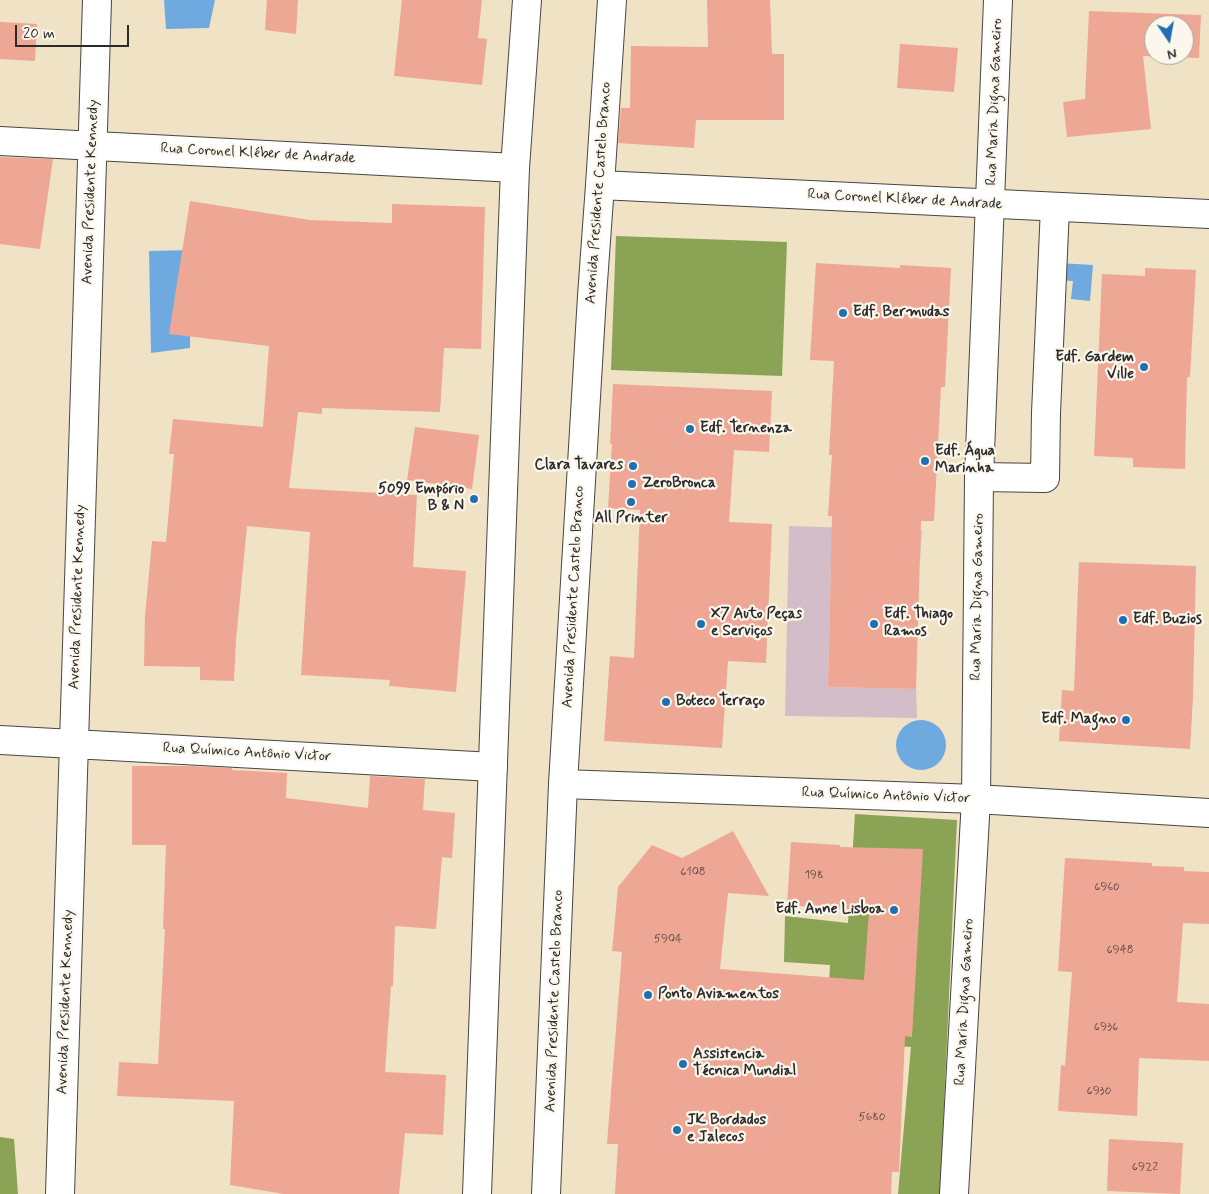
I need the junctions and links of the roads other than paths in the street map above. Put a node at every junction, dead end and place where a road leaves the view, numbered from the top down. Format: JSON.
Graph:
{"nodes":[{"id":1,"x":97,"y":0,"type":"edge"},
{"id":2,"x":526,"y":0,"type":"edge"},
{"id":3,"x":612,"y":0,"type":"edge"},
{"id":4,"x":998,"y":0,"type":"edge"},
{"id":5,"x":0,"y":141,"type":"edge"},
{"id":6,"x":93,"y":146,"type":"junction"},
{"id":7,"x":515,"y":168,"type":"junction"},
{"id":8,"x":600,"y":184,"type":"junction"},
{"id":9,"x":991,"y":204,"type":"junction"},
{"id":10,"x":1054,"y":208,"type":"junction"},
{"id":11,"x":1209,"y":214,"type":"edge"},
{"id":12,"x":979,"y":477,"type":"junction"},
{"id":13,"x":0,"y":740,"type":"edge"},
{"id":14,"x":74,"y":743,"type":"junction"},
{"id":15,"x":493,"y":767,"type":"junction"},
{"id":16,"x":564,"y":784,"type":"junction"},
{"id":17,"x":976,"y":799,"type":"junction"},
{"id":18,"x":1209,"y":814,"type":"edge"},
{"id":19,"x":60,"y":1194,"type":"edge"},
{"id":20,"x":477,"y":1194,"type":"edge"},
{"id":21,"x":546,"y":1194,"type":"edge"},
{"id":22,"x":954,"y":1194,"type":"edge"}],
"edges":[{"from":1,"to":6,"type":"street","name":"Avenida Presidente Kennedy"},
{"from":2,"to":7,"type":"street"},
{"from":3,"to":8,"type":"street","name":"Avenida Presidente Castelo Branco"},
{"from":4,"to":9,"type":"street","name":"Rua Maria Digna Gameiro"},
{"from":5,"to":6,"type":"street","name":"Rua Coronel Kléber de Andrade"},
{"from":6,"to":7,"type":"street","name":"Rua Coronel Kléber de Andrade"},
{"from":6,"to":14,"type":"street","name":"Avenida Presidente Kennedy"},
{"from":7,"to":15,"type":"street"},
{"from":8,"to":9,"type":"street","name":"Rua Coronel Kléber de Andrade"},
{"from":8,"to":16,"type":"street","name":"Avenida Presidente Castelo Branco"},
{"from":9,"to":10,"type":"street","name":"Rua Coronel Kléber de Andrade"},
{"from":9,"to":12,"type":"street","name":"Rua Maria Digna Gameiro"},
{"from":10,"to":11,"type":"street","name":"Rua Coronel Kléber de Andrade"},
{"from":10,"to":12,"type":"street"},
{"from":12,"to":17,"type":"street","name":"Rua Maria Digna Gameiro"},
{"from":13,"to":14,"type":"street","name":"Rua Químico Antônio Victor"},
{"from":14,"to":15,"type":"street","name":"Rua Químico Antônio Victor"},
{"from":14,"to":19,"type":"street","name":"Avenida Presidente Kennedy"},
{"from":15,"to":20,"type":"street"},
{"from":16,"to":17,"type":"street","name":"Rua Químico Antônio Victor"},
{"from":16,"to":21,"type":"street","name":"Avenida Presidente Castelo Branco"},
{"from":17,"to":18,"type":"street","name":"Rua Químico Antônio Victor"},
{"from":17,"to":22,"type":"street","name":"Rua Maria Digna Gameiro"}]}
